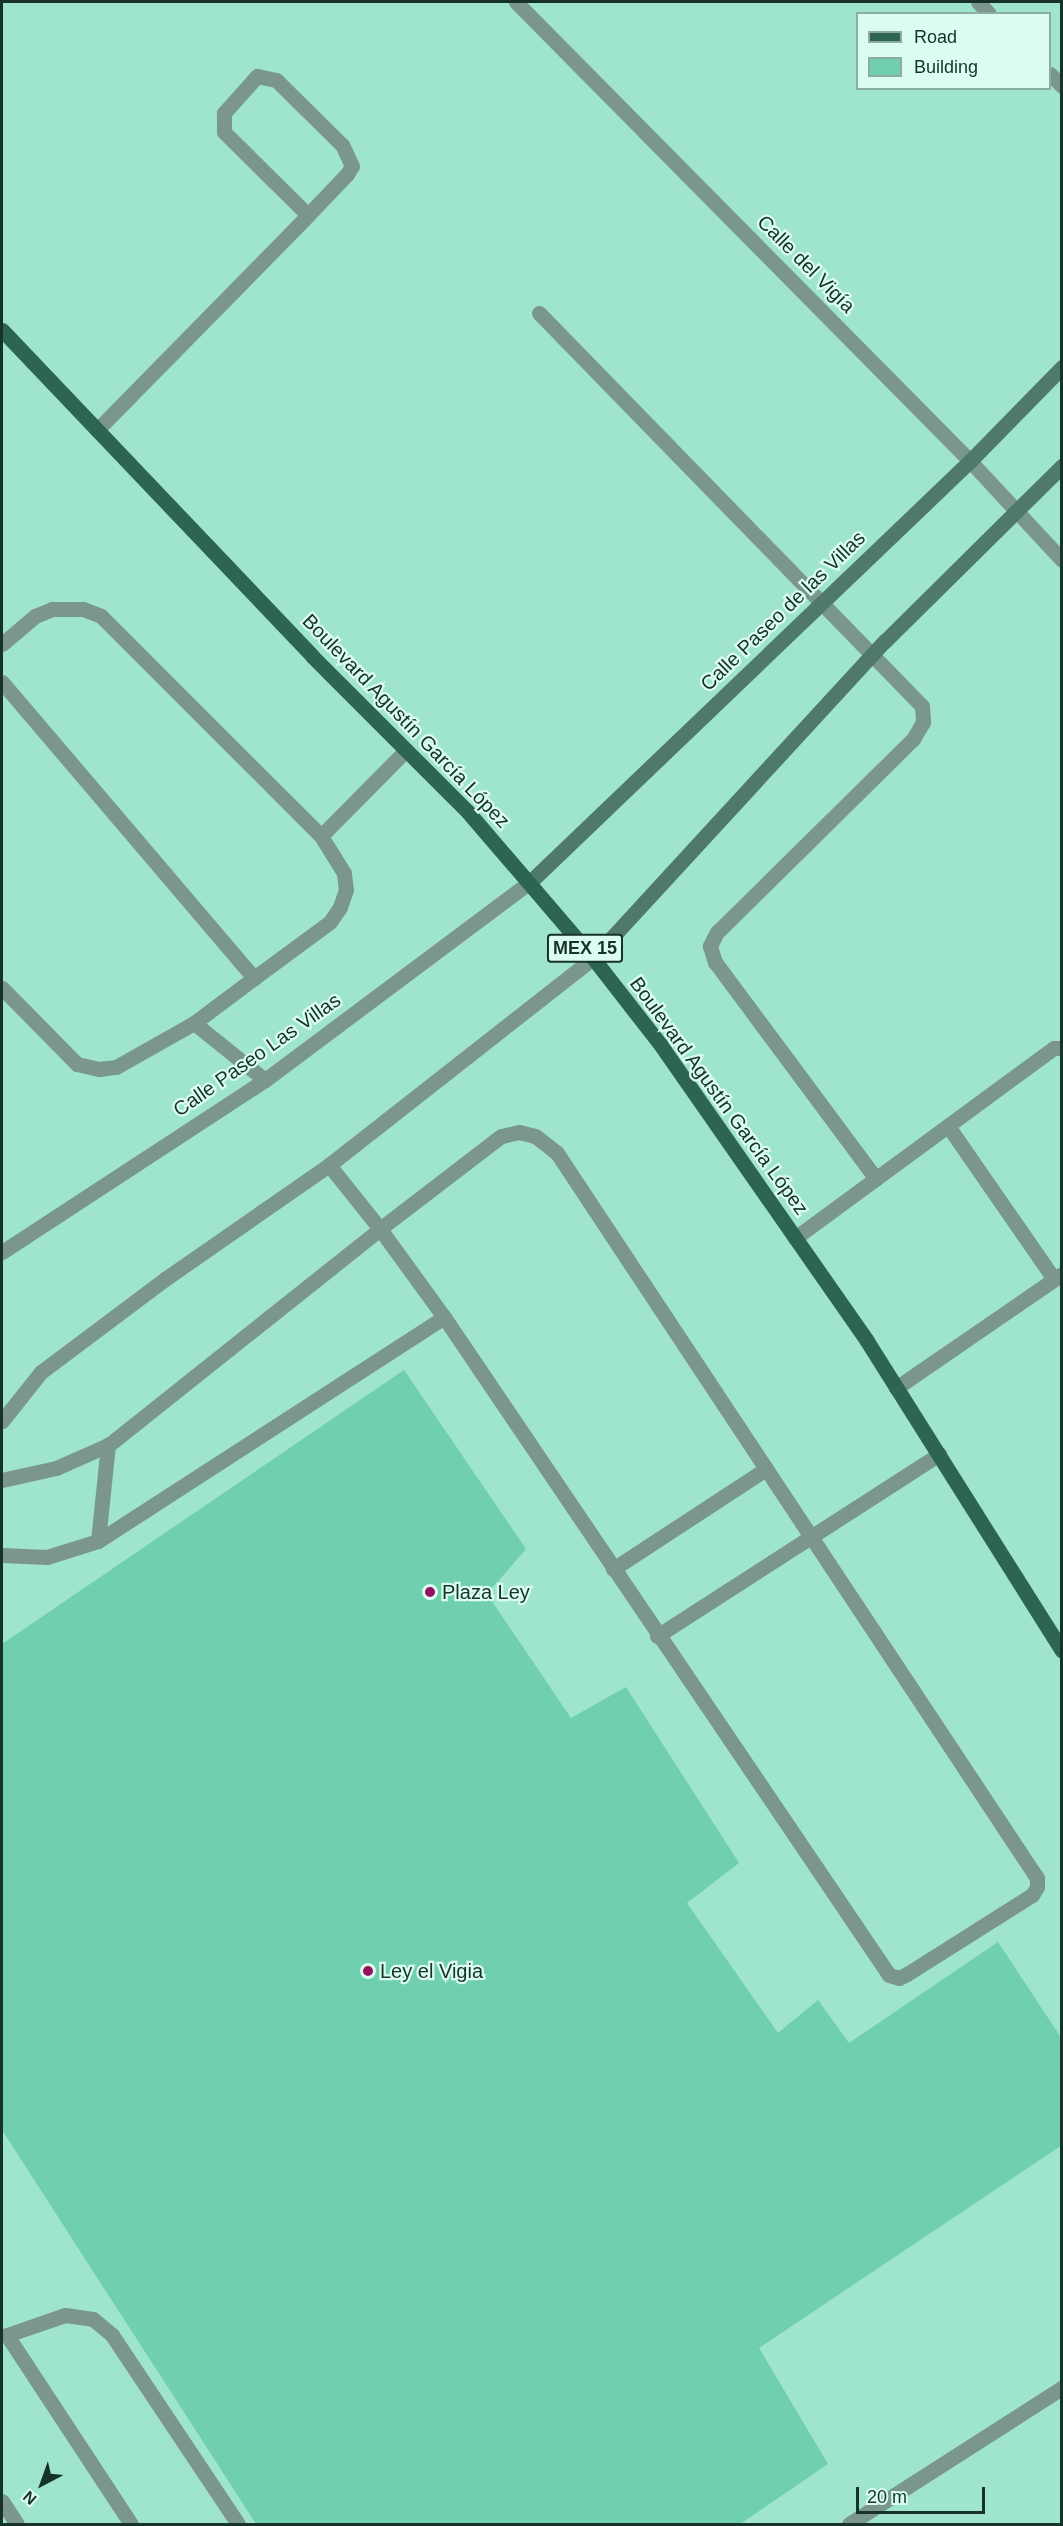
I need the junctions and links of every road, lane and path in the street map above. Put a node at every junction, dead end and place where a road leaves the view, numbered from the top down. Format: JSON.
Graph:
{"nodes":[{"id":1,"x":516,"y":2,"type":"edge"},
{"id":2,"x":1051,"y":75,"type":"edge"},
{"id":3,"x":1062,"y":86,"type":"edge"},
{"id":4,"x":308,"y":215,"type":"junction"},
{"id":5,"x":539,"y":313,"type":"dead end"},
{"id":6,"x":2,"y":330,"type":"edge"},
{"id":7,"x":1062,"y":367,"type":"edge"},
{"id":8,"x":97,"y":430,"type":"junction"},
{"id":9,"x":970,"y":461,"type":"junction"},
{"id":10,"x":1062,"y":466,"type":"edge"},
{"id":11,"x":1017,"y":510,"type":"junction"},
{"id":12,"x":1062,"y":560,"type":"edge"},
{"id":13,"x":823,"y":602,"type":"junction"},
{"id":14,"x":2,"y":644,"type":"edge"},
{"id":15,"x":871,"y":655,"type":"junction"},
{"id":16,"x":2,"y":682,"type":"edge"},
{"id":17,"x":405,"y":751,"type":"junction"},
{"id":18,"x":321,"y":836,"type":"junction"},
{"id":19,"x":531,"y":882,"type":"junction"},
{"id":20,"x":593,"y":958,"type":"junction"},
{"id":21,"x":254,"y":978,"type":"junction"},
{"id":22,"x":2,"y":988,"type":"edge"},
{"id":23,"x":194,"y":1023,"type":"junction"},
{"id":24,"x":1062,"y":1048,"type":"edge"},
{"id":25,"x":265,"y":1080,"type":"junction"},
{"id":26,"x":948,"y":1126,"type":"junction"},
{"id":27,"x":329,"y":1165,"type":"junction"},
{"id":28,"x":876,"y":1179,"type":"junction"},
{"id":29,"x":380,"y":1229,"type":"junction"},
{"id":30,"x":795,"y":1238,"type":"junction"},
{"id":31,"x":2,"y":1252,"type":"edge"},
{"id":32,"x":1058,"y":1276,"type":"edge"},
{"id":33,"x":444,"y":1317,"type":"junction"},
{"id":34,"x":896,"y":1388,"type":"junction"},
{"id":35,"x":2,"y":1422,"type":"edge"},
{"id":36,"x":108,"y":1445,"type":"junction"},
{"id":37,"x":939,"y":1454,"type":"junction"},
{"id":38,"x":766,"y":1469,"type":"junction"},
{"id":39,"x":2,"y":1480,"type":"edge"},
{"id":40,"x":810,"y":1537,"type":"junction"},
{"id":41,"x":98,"y":1541,"type":"junction"},
{"id":42,"x":2,"y":1555,"type":"edge"},
{"id":43,"x":613,"y":1569,"type":"junction"},
{"id":44,"x":657,"y":1636,"type":"junction"},
{"id":45,"x":1062,"y":1651,"type":"edge"},
{"id":46,"x":3,"y":2333,"type":"edge"},
{"id":47,"x":1062,"y":2388,"type":"edge"},
{"id":48,"x":2,"y":2501,"type":"edge"},
{"id":49,"x":17,"y":2524,"type":"edge"},
{"id":50,"x":131,"y":2524,"type":"edge"},
{"id":51,"x":238,"y":2524,"type":"edge"},
{"id":52,"x":849,"y":2524,"type":"edge"}],
"edges":[{"from":1,"to":9,"type":"street","name":"Calle del Vigía"},
{"from":2,"to":3,"type":"street"},
{"from":4,"to":4,"type":"street"},
{"from":4,"to":8,"type":"street"},
{"from":5,"to":13,"type":"street"},
{"from":6,"to":8,"type":"main road","name":"Boulevard Agustín García López","number":"MEX 15"},
{"from":7,"to":9,"type":"street","name":"Calle Paseo de las Villas"},
{"from":8,"to":17,"type":"main road","name":"Boulevard Agustín García López","number":"MEX 15"},
{"from":9,"to":11,"type":"street","name":"Calle del Vigía"},
{"from":9,"to":13,"type":"street","name":"Calle Paseo de las Villas"},
{"from":10,"to":11,"type":"street"},
{"from":11,"to":12,"type":"street","name":"Calle del Vigía"},
{"from":11,"to":15,"type":"street"},
{"from":13,"to":15,"type":"street"},
{"from":13,"to":19,"type":"street","name":"Calle Paseo de las Villas"},
{"from":14,"to":18,"type":"street"},
{"from":15,"to":20,"type":"street"},
{"from":15,"to":28,"type":"street"},
{"from":16,"to":21,"type":"street"},
{"from":17,"to":18,"type":"street"},
{"from":17,"to":19,"type":"main road","name":"Boulevard Agustín García López","number":"MEX 15"},
{"from":18,"to":21,"type":"street"},
{"from":19,"to":20,"type":"main road","name":"Boulevard Agustín García López","number":"MEX 15"},
{"from":19,"to":25,"type":"street","name":"Calle Paseo Las Villas"},
{"from":20,"to":27,"type":"street"},
{"from":20,"to":30,"type":"main road","name":"Boulevard Agustín García López","number":"MEX 15"},
{"from":21,"to":23,"type":"street"},
{"from":22,"to":23,"type":"street"},
{"from":23,"to":25,"type":"street"},
{"from":24,"to":26,"type":"street"},
{"from":25,"to":31,"type":"street","name":"Calle Paseo Las Villas"},
{"from":26,"to":28,"type":"street"},
{"from":26,"to":32,"type":"street"},
{"from":27,"to":29,"type":"street"},
{"from":27,"to":35,"type":"street"},
{"from":28,"to":30,"type":"street"},
{"from":29,"to":33,"type":"street"},
{"from":29,"to":36,"type":"street"},
{"from":29,"to":38,"type":"street"},
{"from":30,"to":34,"type":"main road","name":"Boulevard Agustín García López","number":"MEX 15"},
{"from":32,"to":34,"type":"street"},
{"from":33,"to":41,"type":"street"},
{"from":33,"to":43,"type":"street"},
{"from":34,"to":37,"type":"main road","name":"Boulevard Agustín García López","number":"MEX 15"},
{"from":36,"to":39,"type":"street"},
{"from":36,"to":41,"type":"street"},
{"from":37,"to":40,"type":"street"},
{"from":37,"to":45,"type":"main road","name":"Boulevard Agustín García López","number":"MEX 15"},
{"from":38,"to":40,"type":"street"},
{"from":38,"to":43,"type":"street"},
{"from":40,"to":44,"type":"street"},
{"from":40,"to":44,"type":"street"},
{"from":41,"to":42,"type":"street"},
{"from":43,"to":44,"type":"street"},
{"from":46,"to":50,"type":"street"},
{"from":46,"to":51,"type":"street"},
{"from":47,"to":52,"type":"street"},
{"from":48,"to":49,"type":"street"}]}
